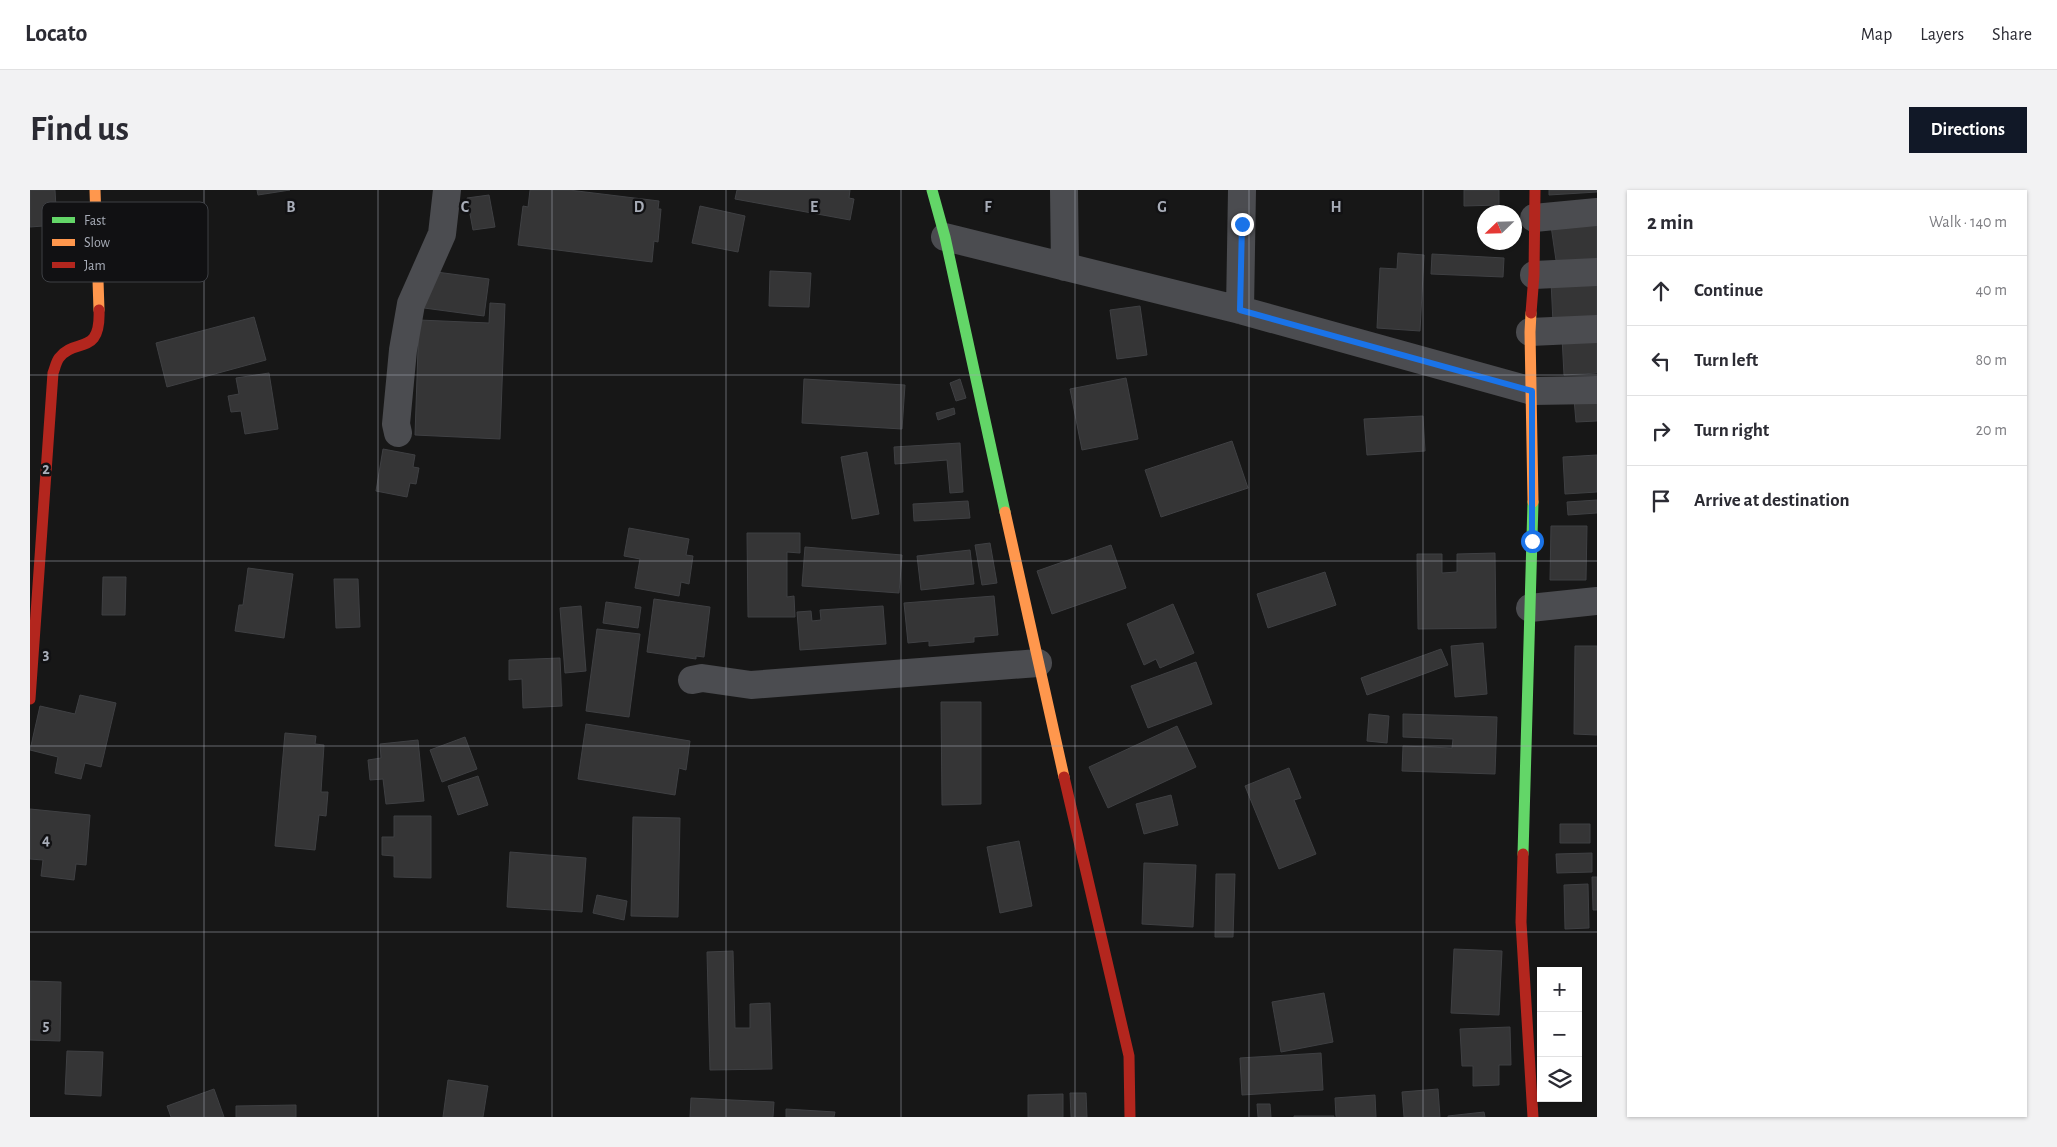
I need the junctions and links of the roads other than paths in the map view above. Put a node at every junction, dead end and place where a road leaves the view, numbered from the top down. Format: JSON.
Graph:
{"nodes":[{"id":1,"x":447,"y":190,"type":"edge"},
{"id":2,"x":932,"y":190,"type":"edge"},
{"id":3,"x":1064,"y":190,"type":"edge"},
{"id":4,"x":1242,"y":190,"type":"edge"},
{"id":5,"x":1535,"y":190,"type":"edge"},
{"id":6,"x":1597,"y":212,"type":"edge"},
{"id":7,"x":1534,"y":218,"type":"junction"},
{"id":8,"x":945,"y":237,"type":"junction"},
{"id":9,"x":1065,"y":267,"type":"junction"},
{"id":10,"x":1597,"y":272,"type":"edge"},
{"id":11,"x":1534,"y":275,"type":"junction"},
{"id":12,"x":98,"y":282,"type":"edge"},
{"id":13,"x":1240,"y":310,"type":"junction"},
{"id":14,"x":1597,"y":330,"type":"edge"},
{"id":15,"x":1530,"y":332,"type":"junction"},
{"id":16,"x":1597,"y":390,"type":"edge"},
{"id":17,"x":1532,"y":391,"type":"junction"},
{"id":18,"x":398,"y":433,"type":"dead end"},
{"id":19,"x":1597,"y":602,"type":"edge"},
{"id":20,"x":1530,"y":608,"type":"junction"},
{"id":21,"x":1038,"y":663,"type":"junction"},
{"id":22,"x":692,"y":680,"type":"dead end"},
{"id":23,"x":30,"y":699,"type":"edge"},
{"id":24,"x":1130,"y":1117,"type":"edge"},
{"id":25,"x":1533,"y":1117,"type":"edge"}],
"edges":[{"from":1,"to":18,"type":"street"},
{"from":2,"to":8,"type":"street"},
{"from":3,"to":9,"type":"street"},
{"from":4,"to":13,"type":"street"},
{"from":5,"to":7,"type":"street"},
{"from":6,"to":7,"type":"street"},
{"from":7,"to":11,"type":"street"},
{"from":8,"to":9,"type":"street"},
{"from":8,"to":21,"type":"street"},
{"from":9,"to":13,"type":"street"},
{"from":10,"to":11,"type":"street"},
{"from":11,"to":15,"type":"street"},
{"from":12,"to":23,"type":"street"},
{"from":13,"to":17,"type":"street"},
{"from":14,"to":15,"type":"street"},
{"from":15,"to":17,"type":"street"},
{"from":16,"to":17,"type":"street"},
{"from":17,"to":20,"type":"street"},
{"from":19,"to":20,"type":"street"},
{"from":20,"to":25,"type":"street"},
{"from":21,"to":22,"type":"street"},
{"from":21,"to":24,"type":"street"}]}
